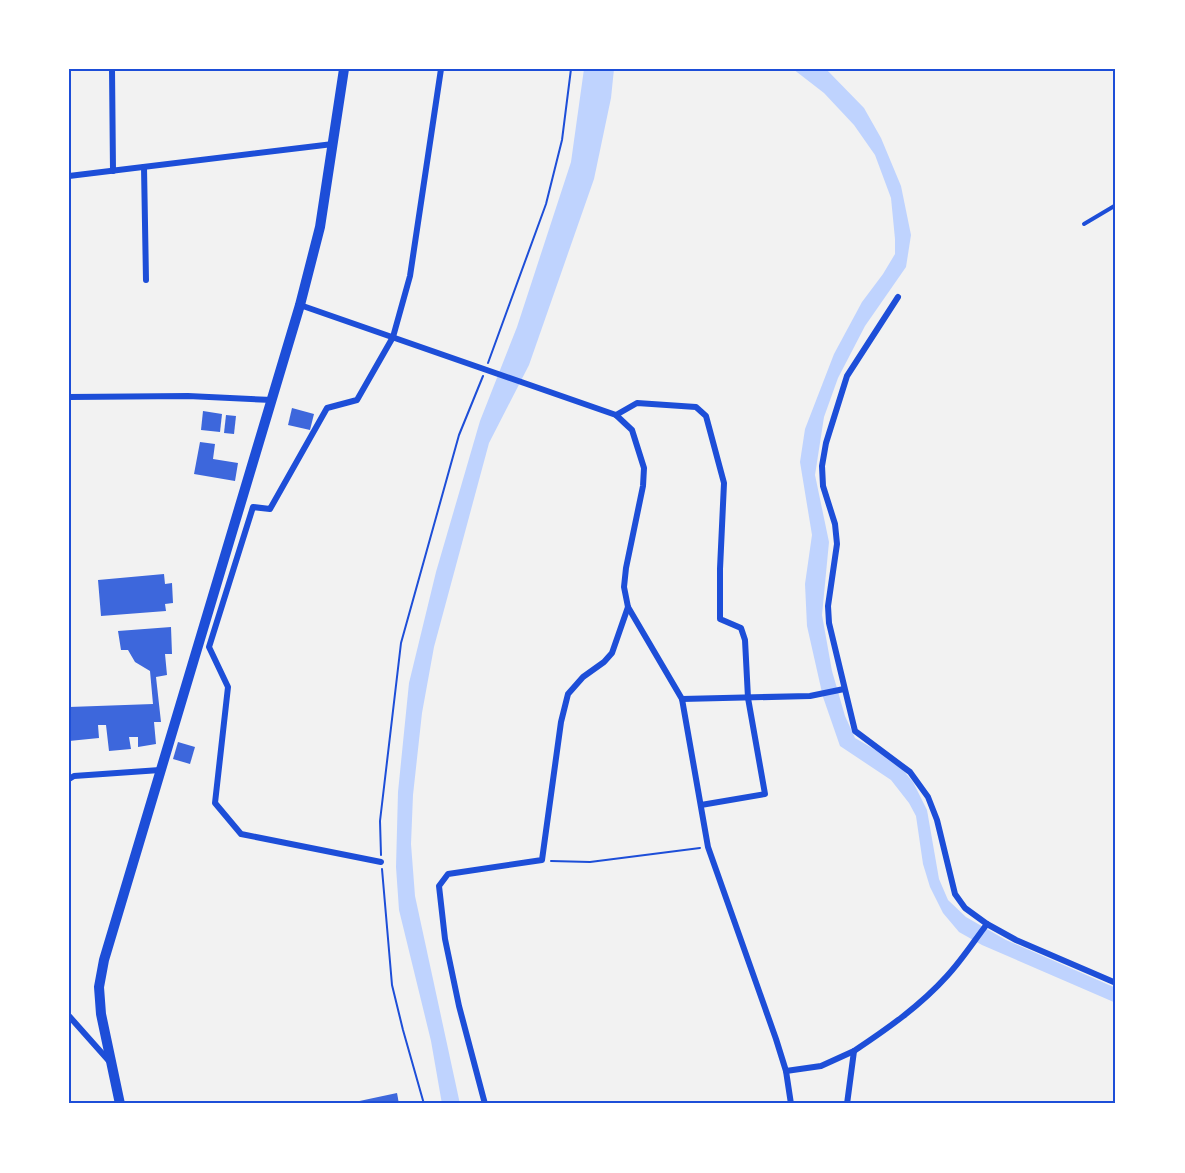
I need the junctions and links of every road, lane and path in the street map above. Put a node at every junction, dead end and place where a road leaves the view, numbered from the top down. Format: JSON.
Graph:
{"nodes":[{"id":1,"x":112,"y":69,"type":"edge"},
{"id":2,"x":344,"y":69,"type":"edge"},
{"id":3,"x":441,"y":69,"type":"edge"},
{"id":4,"x":571,"y":69,"type":"edge"},
{"id":5,"x":333,"y":144,"type":"junction"},
{"id":6,"x":144,"y":167,"type":"junction"},
{"id":7,"x":113,"y":171,"type":"junction"},
{"id":8,"x":69,"y":176,"type":"edge"},
{"id":9,"x":1116,"y":205,"type":"edge"},
{"id":10,"x":1084,"y":224,"type":"dead end"},
{"id":11,"x":146,"y":280,"type":"dead end"},
{"id":12,"x":898,"y":297,"type":"dead end"},
{"id":13,"x":300,"y":305,"type":"junction"},
{"id":14,"x":393,"y":337,"type":"junction"},
{"id":15,"x":486,"y":370,"type":"junction"},
{"id":16,"x":69,"y":396,"type":"edge"},
{"id":17,"x":272,"y":400,"type":"junction"},
{"id":18,"x":616,"y":415,"type":"junction"},
{"id":19,"x":628,"y":607,"type":"junction"},
{"id":20,"x":844,"y":689,"type":"junction"},
{"id":21,"x":748,"y":698,"type":"junction"},
{"id":22,"x":682,"y":699,"type":"junction"},
{"id":23,"x":160,"y":770,"type":"junction"},
{"id":24,"x":69,"y":779,"type":"edge"},
{"id":25,"x":701,"y":805,"type":"junction"},
{"id":26,"x":708,"y":847,"type":"junction"},
{"id":27,"x":542,"y":860,"type":"junction"},
{"id":28,"x":381,"y":862,"type":"junction"},
{"id":29,"x":987,"y":924,"type":"junction"},
{"id":30,"x":1116,"y":983,"type":"edge"},
{"id":31,"x":69,"y":1016,"type":"edge"},
{"id":32,"x":854,"y":1051,"type":"junction"},
{"id":33,"x":112,"y":1064,"type":"junction"},
{"id":34,"x":786,"y":1071,"type":"junction"},
{"id":35,"x":120,"y":1104,"type":"edge"},
{"id":36,"x":424,"y":1104,"type":"edge"},
{"id":37,"x":485,"y":1104,"type":"edge"},
{"id":38,"x":792,"y":1104,"type":"edge"},
{"id":39,"x":848,"y":1104,"type":"edge"}],
"edges":[{"from":1,"to":7,"type":"street"},
{"from":2,"to":5,"type":"main road"},
{"from":3,"to":14,"type":"street"},
{"from":4,"to":15,"type":"path"},
{"from":5,"to":6,"type":"street"},
{"from":5,"to":13,"type":"main road"},
{"from":6,"to":7,"type":"street"},
{"from":6,"to":11,"type":"street"},
{"from":7,"to":8,"type":"street"},
{"from":9,"to":10,"type":"lane"},
{"from":12,"to":20,"type":"street"},
{"from":13,"to":14,"type":"street"},
{"from":13,"to":17,"type":"main road"},
{"from":14,"to":15,"type":"street"},
{"from":14,"to":28,"type":"street"},
{"from":15,"to":18,"type":"street"},
{"from":15,"to":28,"type":"path"},
{"from":16,"to":17,"type":"street"},
{"from":17,"to":23,"type":"main road"},
{"from":18,"to":19,"type":"street"},
{"from":18,"to":21,"type":"street"},
{"from":19,"to":22,"type":"street"},
{"from":19,"to":27,"type":"street"},
{"from":20,"to":21,"type":"street"},
{"from":20,"to":29,"type":"street"},
{"from":21,"to":22,"type":"street"},
{"from":21,"to":25,"type":"street"},
{"from":22,"to":25,"type":"street"},
{"from":23,"to":24,"type":"street"},
{"from":23,"to":33,"type":"main road"},
{"from":25,"to":26,"type":"street"},
{"from":26,"to":27,"type":"path"},
{"from":26,"to":34,"type":"street"},
{"from":27,"to":37,"type":"street"},
{"from":28,"to":36,"type":"path"},
{"from":29,"to":30,"type":"street"},
{"from":29,"to":32,"type":"street"},
{"from":31,"to":33,"type":"street"},
{"from":32,"to":34,"type":"street"},
{"from":32,"to":39,"type":"street"},
{"from":33,"to":35,"type":"main road"},
{"from":34,"to":38,"type":"street"}]}
